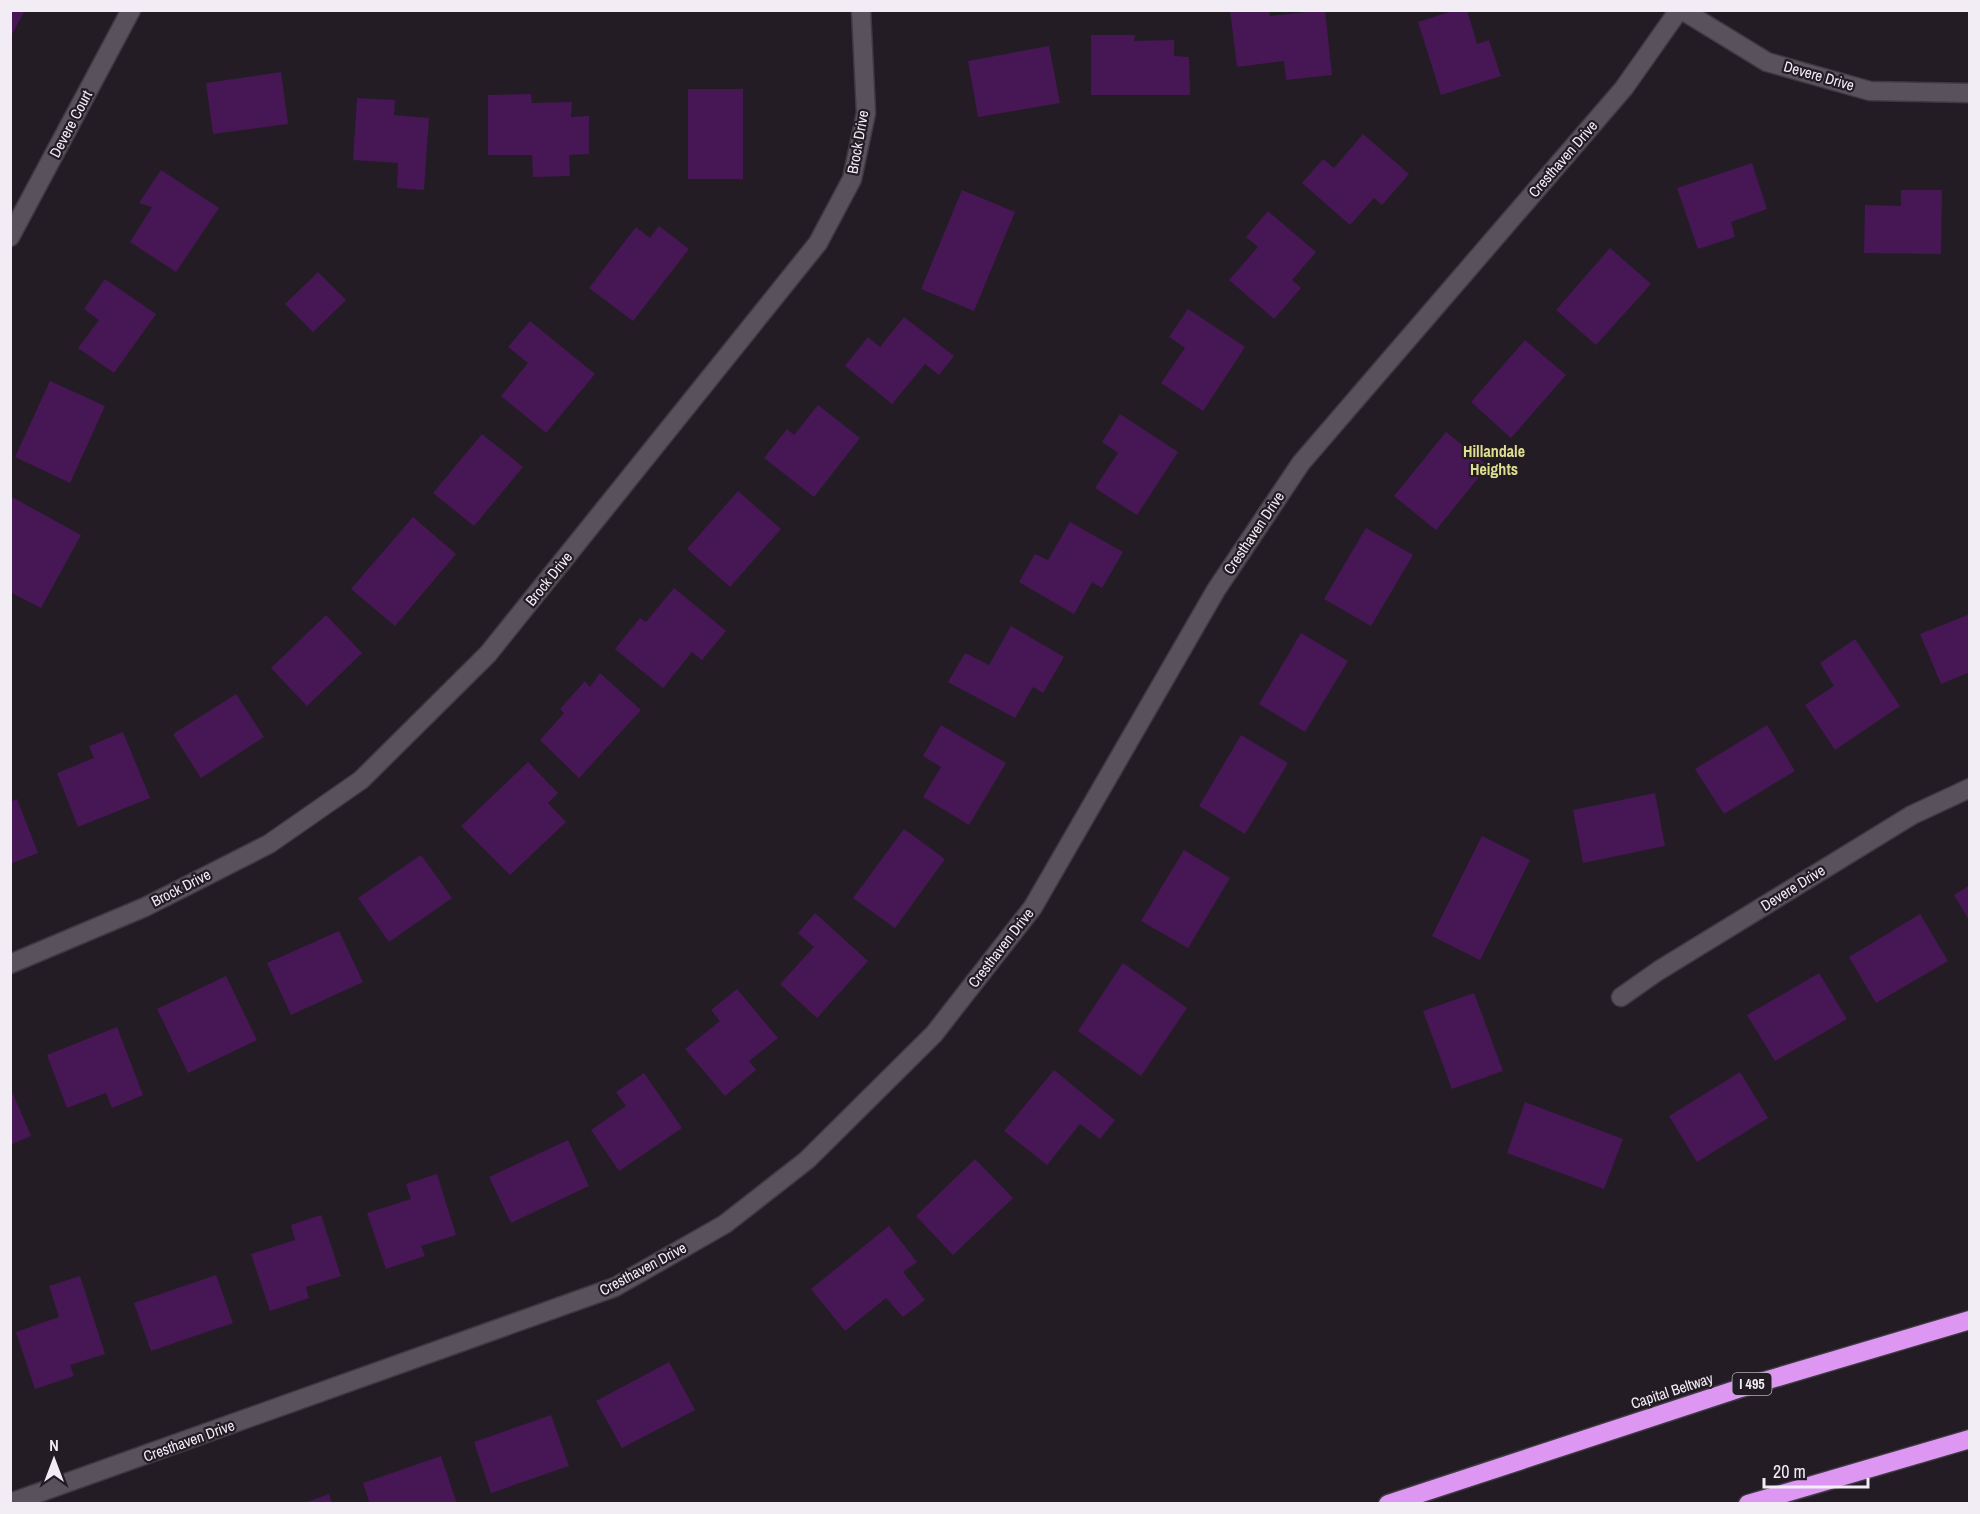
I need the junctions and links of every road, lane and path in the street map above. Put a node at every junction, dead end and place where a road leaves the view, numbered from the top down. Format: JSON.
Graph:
{"nodes":[{"id":1,"x":131,"y":10,"type":"edge"},
{"id":2,"x":861,"y":10,"type":"edge"},
{"id":3,"x":1681,"y":10,"type":"edge"},
{"id":4,"x":1970,"y":93,"type":"edge"},
{"id":5,"x":10,"y":237,"type":"edge"},
{"id":6,"x":1970,"y":788,"type":"edge"},
{"id":7,"x":10,"y":964,"type":"edge"},
{"id":8,"x":1621,"y":997,"type":"dead end"},
{"id":9,"x":1970,"y":1320,"type":"edge"},
{"id":10,"x":1970,"y":1439,"type":"edge"},
{"id":11,"x":10,"y":1503,"type":"edge"},
{"id":12,"x":1388,"y":1503,"type":"edge"},
{"id":13,"x":1748,"y":1503,"type":"edge"}],
"edges":[{"from":1,"to":5,"type":"street","name":"Devere Court"},
{"from":2,"to":7,"type":"street","name":"Brock Drive"},
{"from":3,"to":4,"type":"street","name":"Devere Drive"},
{"from":3,"to":11,"type":"street","name":"Cresthaven Drive"},
{"from":6,"to":8,"type":"street","name":"Devere Drive"},
{"from":9,"to":12,"type":"highway","name":"Capital Beltway","number":"I 495"},
{"from":10,"to":13,"type":"highway"}]}
